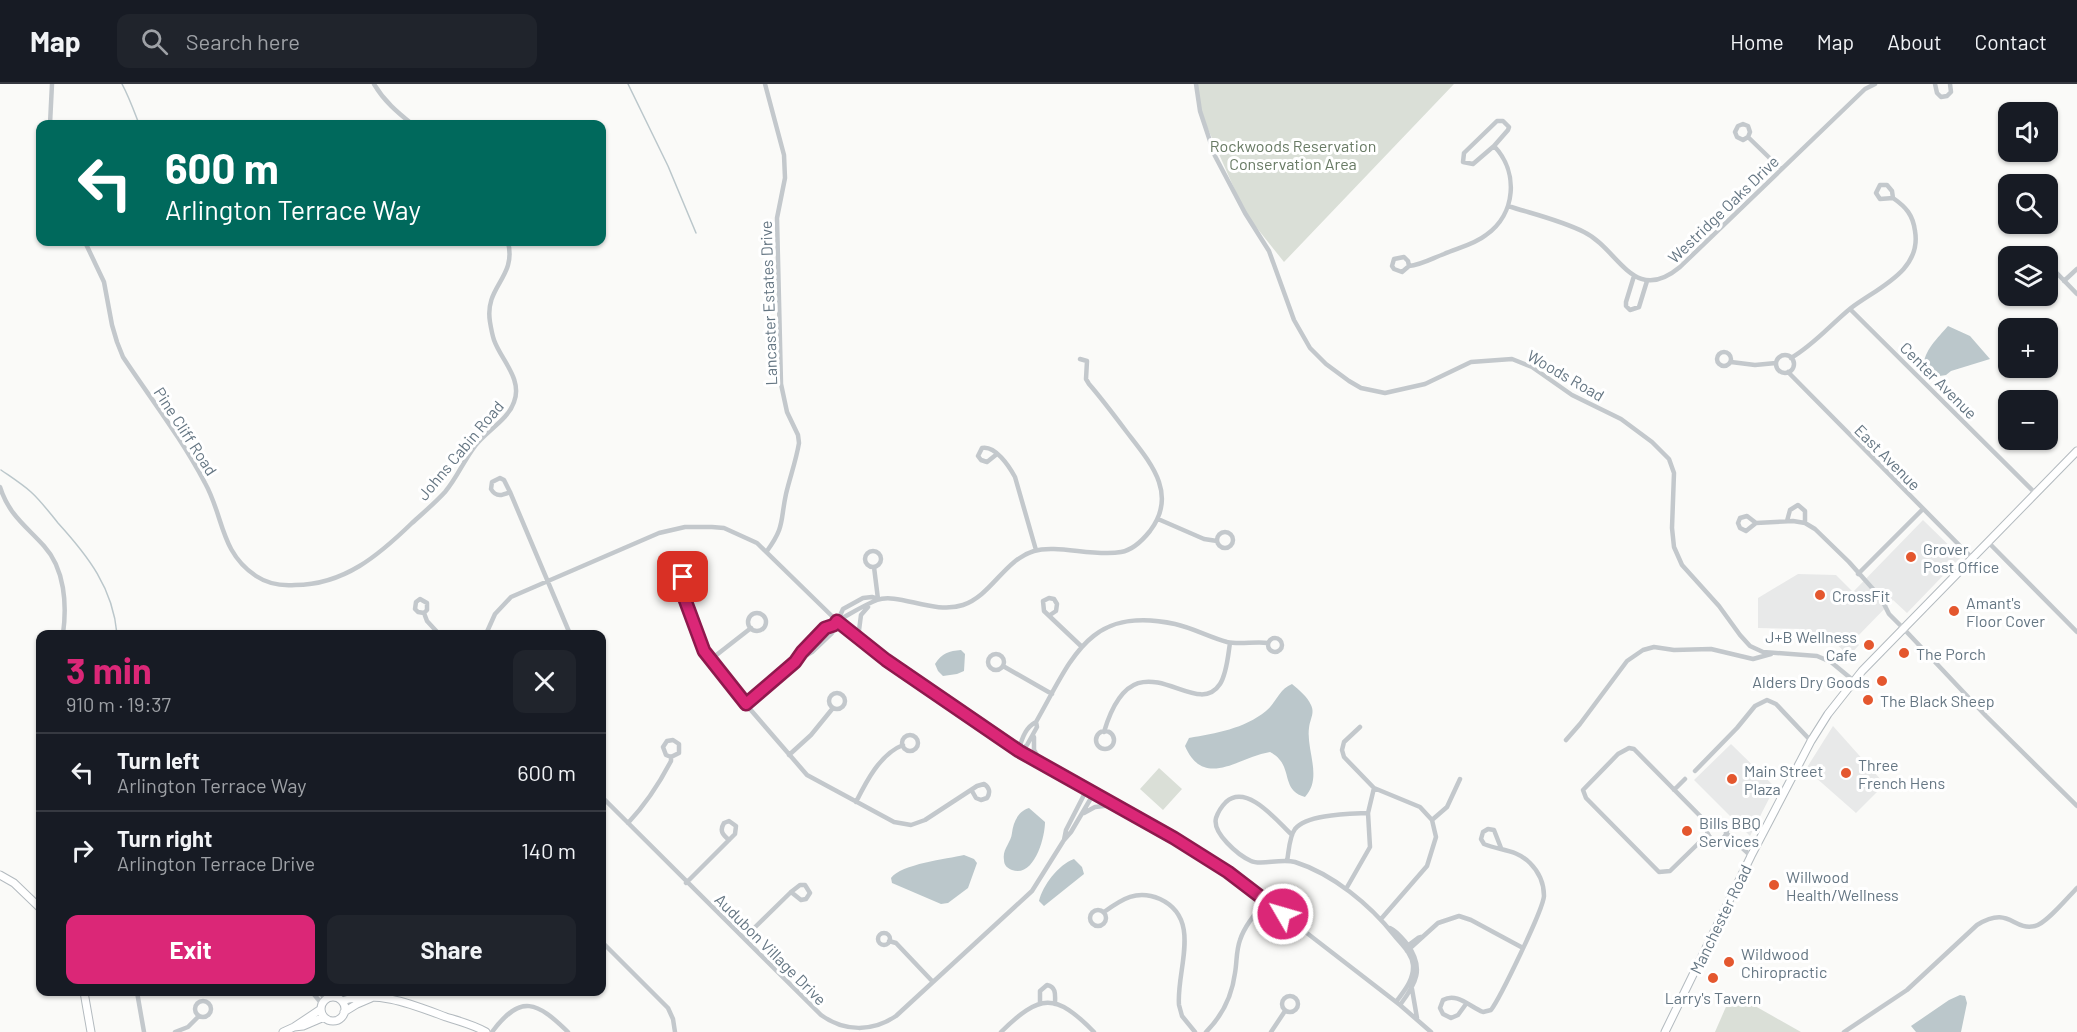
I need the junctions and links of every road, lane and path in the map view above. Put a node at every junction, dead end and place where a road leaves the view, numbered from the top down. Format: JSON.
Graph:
{"nodes":[{"id":1,"x":52,"y":84,"type":"edge"},
{"id":2,"x":374,"y":84,"type":"edge"},
{"id":3,"x":765,"y":84,"type":"edge"},
{"id":4,"x":1196,"y":84,"type":"edge"},
{"id":5,"x":1875,"y":84,"type":"edge"},
{"id":6,"x":1935,"y":84,"type":"edge"},
{"id":7,"x":1950,"y":84,"type":"edge"},
{"id":8,"x":50,"y":120,"type":"edge"},
{"id":9,"x":407,"y":120,"type":"edge"},
{"id":10,"x":1748,"y":137,"type":"dead end"},
{"id":11,"x":1494,"y":146,"type":"junction"},
{"id":12,"x":1781,"y":169,"type":"junction"},
{"id":13,"x":1893,"y":198,"type":"dead end"},
{"id":14,"x":1508,"y":206,"type":"junction"},
{"id":15,"x":87,"y":246,"type":"edge"},
{"id":16,"x":509,"y":246,"type":"edge"},
{"id":17,"x":1409,"y":266,"type":"dead end"},
{"id":18,"x":2077,"y":269,"type":"edge"},
{"id":19,"x":2058,"y":275,"type":"edge"},
{"id":20,"x":1634,"y":276,"type":"junction"},
{"id":21,"x":1647,"y":281,"type":"junction"},
{"id":22,"x":2064,"y":281,"type":"junction"},
{"id":23,"x":2077,"y":294,"type":"edge"},
{"id":24,"x":1850,"y":309,"type":"junction"},
{"id":25,"x":1791,"y":358,"type":"junction"},
{"id":26,"x":1080,"y":359,"type":"dead end"},
{"id":27,"x":1731,"y":362,"type":"dead end"},
{"id":28,"x":1776,"y":363,"type":"junction"},
{"id":29,"x":1788,"y":372,"type":"junction"},
{"id":30,"x":2077,"y":451,"type":"edge"},
{"id":31,"x":997,"y":454,"type":"junction"},
{"id":32,"x":0,"y":487,"type":"edge"},
{"id":33,"x":510,"y":492,"type":"junction"},
{"id":34,"x":2035,"y":493,"type":"junction"},
{"id":35,"x":1923,"y":509,"type":"junction"},
{"id":36,"x":1158,"y":519,"type":"junction"},
{"id":37,"x":1787,"y":521,"type":"junction"},
{"id":38,"x":1756,"y":523,"type":"dead end"},
{"id":39,"x":1805,"y":523,"type":"junction"},
{"id":40,"x":1217,"y":541,"type":"dead end"},
{"id":41,"x":1988,"y":542,"type":"junction"},
{"id":42,"x":1036,"y":550,"type":"junction"},
{"id":43,"x":767,"y":551,"type":"junction"},
{"id":44,"x":1972,"y":558,"type":"junction"},
{"id":45,"x":874,"y":567,"type":"dead end"},
{"id":46,"x":1858,"y":574,"type":"junction"},
{"id":47,"x":345,"y":575,"type":"joint"},
{"id":48,"x":546,"y":580,"type":"junction"},
{"id":49,"x":686,"y":588,"type":"dead end"},
{"id":50,"x":878,"y":599,"type":"junction"},
{"id":51,"x":869,"y":604,"type":"junction"},
{"id":52,"x":424,"y":613,"type":"dead end"},
{"id":53,"x":1048,"y":614,"type":"dead end"},
{"id":54,"x":836,"y":623,"type":"junction"},
{"id":55,"x":751,"y":628,"type":"dead end"},
{"id":56,"x":1903,"y":628,"type":"junction"},
{"id":57,"x":63,"y":630,"type":"edge"},
{"id":58,"x":435,"y":630,"type":"edge"},
{"id":59,"x":487,"y":630,"type":"edge"},
{"id":60,"x":568,"y":630,"type":"edge"},
{"id":61,"x":2077,"y":632,"type":"edge"},
{"id":62,"x":858,"y":638,"type":"junction"},
{"id":63,"x":1230,"y":643,"type":"junction"},
{"id":64,"x":1268,"y":643,"type":"dead end"},
{"id":65,"x":1081,"y":646,"type":"junction"},
{"id":66,"x":1774,"y":654,"type":"junction"},
{"id":67,"x":710,"y":660,"type":"junction"},
{"id":68,"x":795,"y":662,"type":"junction"},
{"id":69,"x":1003,"y":666,"type":"dead end"},
{"id":70,"x":1854,"y":681,"type":"junction"},
{"id":71,"x":1052,"y":694,"type":"junction"},
{"id":72,"x":746,"y":704,"type":"junction"},
{"id":73,"x":833,"y":708,"type":"dead end"},
{"id":74,"x":1036,"y":722,"type":"junction"},
{"id":75,"x":1360,"y":727,"type":"dead end"},
{"id":76,"x":1035,"y":731,"type":"junction"},
{"id":77,"x":1104,"y":732,"type":"dead end"},
{"id":78,"x":1566,"y":740,"type":"dead end"},
{"id":79,"x":1811,"y":741,"type":"junction"},
{"id":80,"x":903,"y":746,"type":"dead end"},
{"id":81,"x":1019,"y":751,"type":"junction"},
{"id":82,"x":789,"y":754,"type":"junction"},
{"id":83,"x":671,"y":757,"type":"dead end"},
{"id":84,"x":1043,"y":765,"type":"junction"},
{"id":85,"x":1695,"y":771,"type":"dead end"},
{"id":86,"x":1460,"y":779,"type":"dead end"},
{"id":87,"x":1685,"y":779,"type":"dead end"},
{"id":88,"x":1374,"y":788,"type":"junction"},
{"id":89,"x":1087,"y":789,"type":"junction"},
{"id":90,"x":1674,"y":790,"type":"junction"},
{"id":91,"x":972,"y":791,"type":"dead end"},
{"id":92,"x":1094,"y":793,"type":"junction"},
{"id":93,"x":606,"y":800,"type":"edge"},
{"id":94,"x":856,"y":802,"type":"junction"},
{"id":95,"x":1113,"y":805,"type":"junction"},
{"id":96,"x":2077,"y":806,"type":"edge"},
{"id":97,"x":1368,"y":813,"type":"junction"},
{"id":98,"x":1082,"y":814,"type":"junction"},
{"id":99,"x":1432,"y":820,"type":"junction"},
{"id":100,"x":628,"y":823,"type":"junction"},
{"id":101,"x":1708,"y":825,"type":"junction"},
{"id":102,"x":1726,"y":832,"type":"junction"},
{"id":103,"x":1708,"y":834,"type":"junction"},
{"id":104,"x":1292,"y":835,"type":"junction"},
{"id":105,"x":729,"y":840,"type":"junction"},
{"id":106,"x":1064,"y":840,"type":"junction"},
{"id":107,"x":1502,"y":848,"type":"junction"},
{"id":108,"x":1751,"y":856,"type":"junction"},
{"id":109,"x":1287,"y":861,"type":"junction"},
{"id":110,"x":0,"y":874,"type":"edge"},
{"id":111,"x":686,"y":883,"type":"junction"},
{"id":112,"x":2077,"y":888,"type":"edge"},
{"id":113,"x":1346,"y":889,"type":"junction"},
{"id":114,"x":791,"y":892,"type":"junction"},
{"id":115,"x":1266,"y":901,"type":"junction"},
{"id":116,"x":36,"y":904,"type":"edge"},
{"id":117,"x":1104,"y":912,"type":"dead end"},
{"id":118,"x":1381,"y":919,"type":"junction"},
{"id":119,"x":744,"y":938,"type":"junction"},
{"id":120,"x":889,"y":941,"type":"dead end"},
{"id":121,"x":606,"y":946,"type":"edge"},
{"id":122,"x":1407,"y":948,"type":"junction"},
{"id":123,"x":1523,"y":948,"type":"junction"},
{"id":124,"x":933,"y":982,"type":"junction"},
{"id":125,"x":1412,"y":988,"type":"junction"},
{"id":126,"x":85,"y":996,"type":"edge"},
{"id":127,"x":138,"y":996,"type":"edge"},
{"id":128,"x":315,"y":996,"type":"edge"},
{"id":129,"x":332,"y":997,"type":"joint"},
{"id":130,"x":371,"y":998,"type":"junction"},
{"id":131,"x":342,"y":1001,"type":"junction"},
{"id":132,"x":1398,"y":1003,"type":"junction"},
{"id":133,"x":1040,"y":1004,"type":"junction"},
{"id":134,"x":1055,"y":1004,"type":"junction"},
{"id":135,"x":1467,"y":1004,"type":"junction"},
{"id":136,"x":321,"y":1006,"type":"junction"},
{"id":137,"x":1285,"y":1011,"type":"dead end"},
{"id":138,"x":344,"y":1012,"type":"junction"},
{"id":139,"x":199,"y":1016,"type":"dead end"},
{"id":140,"x":324,"y":1017,"type":"junction"},
{"id":141,"x":1417,"y":1018,"type":"junction"},
{"id":142,"x":294,"y":1027,"type":"junction"},
{"id":143,"x":845,"y":1030,"type":"edge"},
{"id":144,"x":860,"y":1030,"type":"edge"},
{"id":145,"x":91,"y":1032,"type":"edge"},
{"id":146,"x":144,"y":1032,"type":"edge"},
{"id":147,"x":175,"y":1032,"type":"edge"},
{"id":148,"x":283,"y":1032,"type":"edge"},
{"id":149,"x":486,"y":1032,"type":"edge"},
{"id":150,"x":492,"y":1032,"type":"edge"},
{"id":151,"x":568,"y":1032,"type":"edge"},
{"id":152,"x":675,"y":1032,"type":"edge"},
{"id":153,"x":1000,"y":1032,"type":"edge"},
{"id":154,"x":1094,"y":1032,"type":"edge"},
{"id":155,"x":1195,"y":1032,"type":"edge"},
{"id":156,"x":1206,"y":1032,"type":"edge"},
{"id":157,"x":1271,"y":1032,"type":"edge"},
{"id":158,"x":1431,"y":1032,"type":"edge"},
{"id":159,"x":1665,"y":1032,"type":"edge"},
{"id":160,"x":1844,"y":1032,"type":"edge"}],
"edges":[{"from":1,"to":8,"type":"street"},
{"from":2,"to":9,"type":"street"},
{"from":3,"to":43,"type":"street","name":"Lancaster Estates Drive"},
{"from":4,"to":66,"type":"street","name":"Woods Road"},
{"from":5,"to":12,"type":"street","name":"Westridge Oaks Drive"},
{"from":6,"to":7,"type":"street"},
{"from":10,"to":12,"type":"street"},
{"from":11,"to":11,"type":"street"},
{"from":11,"to":14,"type":"street"},
{"from":12,"to":21,"type":"street","name":"Westridge Oaks Drive"},
{"from":13,"to":24,"type":"street"},
{"from":14,"to":17,"type":"street"},
{"from":14,"to":20,"type":"street"},
{"from":15,"to":47,"type":"street","name":"Pine Cliff Road"},
{"from":16,"to":47,"type":"street","name":"Johns Cabin Road"},
{"from":18,"to":22,"type":"street"},
{"from":19,"to":22,"type":"street"},
{"from":20,"to":21,"type":"street"},
{"from":20,"to":21,"type":"street"},
{"from":22,"to":23,"type":"street"},
{"from":24,"to":25,"type":"street"},
{"from":24,"to":34,"type":"street","name":"Center Avenue"},
{"from":25,"to":28,"type":"street"},
{"from":25,"to":29,"type":"street"},
{"from":26,"to":36,"type":"street"},
{"from":27,"to":28,"type":"street"},
{"from":28,"to":29,"type":"street","name":"East Avenue"},
{"from":29,"to":35,"type":"street","name":"East Avenue"},
{"from":30,"to":34,"type":"street","name":"Manchester Road"},
{"from":31,"to":31,"type":"street"},
{"from":31,"to":42,"type":"street"},
{"from":32,"to":57,"type":"street"},
{"from":33,"to":33,"type":"street"},
{"from":33,"to":48,"type":"street"},
{"from":34,"to":41,"type":"street","name":"Manchester Road"},
{"from":35,"to":44,"type":"street","name":"East Avenue"},
{"from":35,"to":46,"type":"street"},
{"from":36,"to":40,"type":"street"},
{"from":36,"to":42,"type":"street"},
{"from":37,"to":38,"type":"street"},
{"from":37,"to":39,"type":"street"},
{"from":37,"to":39,"type":"street"},
{"from":39,"to":46,"type":"street"},
{"from":41,"to":44,"type":"street","name":"Manchester Road"},
{"from":41,"to":61,"type":"street"},
{"from":42,"to":50,"type":"street"},
{"from":43,"to":48,"type":"street"},
{"from":43,"to":54,"type":"street"},
{"from":44,"to":56,"type":"street","name":"Manchester Road"},
{"from":45,"to":50,"type":"street"},
{"from":46,"to":56,"type":"street"},
{"from":48,"to":59,"type":"street"},
{"from":48,"to":60,"type":"street"},
{"from":49,"to":67,"type":"street"},
{"from":50,"to":51,"type":"street"},
{"from":50,"to":54,"type":"street"},
{"from":51,"to":54,"type":"street"},
{"from":51,"to":62,"type":"street"},
{"from":52,"to":58,"type":"street"},
{"from":53,"to":65,"type":"street"},
{"from":54,"to":62,"type":"street"},
{"from":54,"to":68,"type":"street"},
{"from":54,"to":68,"type":"street"},
{"from":55,"to":67,"type":"street"},
{"from":56,"to":70,"type":"street","name":"Manchester Road"},
{"from":56,"to":96,"type":"street"},
{"from":62,"to":81,"type":"street"},
{"from":63,"to":64,"type":"street"},
{"from":63,"to":65,"type":"street"},
{"from":63,"to":77,"type":"street"},
{"from":65,"to":71,"type":"street"},
{"from":66,"to":70,"type":"street","name":"Woods Road"},
{"from":66,"to":78,"type":"street"},
{"from":67,"to":72,"type":"street"},
{"from":68,"to":72,"type":"street"},
{"from":69,"to":71,"type":"street"},
{"from":70,"to":79,"type":"street","name":"Manchester Road"},
{"from":71,"to":74,"type":"street"},
{"from":72,"to":82,"type":"street"},
{"from":73,"to":82,"type":"street"},
{"from":74,"to":76,"type":"street"},
{"from":74,"to":81,"type":"street"},
{"from":75,"to":88,"type":"street"},
{"from":76,"to":81,"type":"street"},
{"from":76,"to":84,"type":"street"},
{"from":79,"to":85,"type":"street"},
{"from":79,"to":108,"type":"street","name":"Manchester Road"},
{"from":80,"to":94,"type":"street"},
{"from":81,"to":84,"type":"street"},
{"from":82,"to":94,"type":"street"},
{"from":83,"to":100,"type":"street"},
{"from":84,"to":89,"type":"street"},
{"from":86,"to":99,"type":"street"},
{"from":87,"to":90,"type":"street"},
{"from":88,"to":97,"type":"street"},
{"from":88,"to":99,"type":"street"},
{"from":89,"to":92,"type":"street"},
{"from":89,"to":106,"type":"street","name":"Audubon Village Drive"},
{"from":90,"to":101,"type":"street"},
{"from":90,"to":103,"type":"street"},
{"from":91,"to":94,"type":"street"},
{"from":92,"to":95,"type":"street"},
{"from":92,"to":98,"type":"street","name":"Audubon Village Drive"},
{"from":93,"to":100,"type":"street","name":"Audubon Village Drive"},
{"from":95,"to":98,"type":"street"},
{"from":95,"to":115,"type":"street"},
{"from":97,"to":104,"type":"street"},
{"from":97,"to":113,"type":"street"},
{"from":98,"to":106,"type":"street","name":"Audubon Village Drive"},
{"from":99,"to":118,"type":"street"},
{"from":100,"to":111,"type":"street","name":"Audubon Village Drive"},
{"from":101,"to":102,"type":"street"},
{"from":101,"to":103,"type":"street"},
{"from":102,"to":103,"type":"street"},
{"from":102,"to":108,"type":"street"},
{"from":104,"to":109,"type":"street"},
{"from":104,"to":109,"type":"street"},
{"from":105,"to":105,"type":"street"},
{"from":105,"to":111,"type":"street"},
{"from":106,"to":124,"type":"street","name":"Audubon Village Drive"},
{"from":107,"to":107,"type":"street"},
{"from":107,"to":123,"type":"street"},
{"from":108,"to":159,"type":"street","name":"Manchester Road"},
{"from":109,"to":113,"type":"street"},
{"from":110,"to":116,"type":"street"},
{"from":111,"to":119,"type":"street","name":"Audubon Village Drive"},
{"from":112,"to":160,"type":"street"},
{"from":113,"to":118,"type":"street"},
{"from":114,"to":114,"type":"street"},
{"from":114,"to":119,"type":"street"},
{"from":115,"to":132,"type":"street"},
{"from":115,"to":156,"type":"street"},
{"from":117,"to":155,"type":"street"},
{"from":118,"to":122,"type":"street"},
{"from":119,"to":143,"type":"street","name":"Audubon Village Drive"},
{"from":120,"to":124,"type":"street"},
{"from":121,"to":152,"type":"street"},
{"from":122,"to":123,"type":"street"},
{"from":122,"to":125,"type":"street"},
{"from":122,"to":132,"type":"street"},
{"from":123,"to":135,"type":"street"},
{"from":124,"to":144,"type":"street","name":"Audubon Village Drive"},
{"from":125,"to":132,"type":"street"},
{"from":125,"to":141,"type":"street"},
{"from":126,"to":145,"type":"street"},
{"from":127,"to":146,"type":"street"},
{"from":128,"to":136,"type":"street"},
{"from":129,"to":131,"type":"street"},
{"from":129,"to":136,"type":"street"},
{"from":130,"to":131,"type":"street"},
{"from":130,"to":138,"type":"street"},
{"from":130,"to":149,"type":"street"},
{"from":131,"to":138,"type":"street"},
{"from":132,"to":141,"type":"street"},
{"from":133,"to":134,"type":"street"},
{"from":133,"to":134,"type":"street"},
{"from":133,"to":153,"type":"street"},
{"from":134,"to":154,"type":"street"},
{"from":135,"to":135,"type":"street"},
{"from":136,"to":140,"type":"street"},
{"from":136,"to":142,"type":"street"},
{"from":137,"to":157,"type":"street"},
{"from":138,"to":140,"type":"street"},
{"from":139,"to":147,"type":"street"},
{"from":140,"to":142,"type":"street"},
{"from":141,"to":158,"type":"street"},
{"from":142,"to":148,"type":"street"},
{"from":143,"to":144,"type":"street","name":"Audubon Village Drive"},
{"from":150,"to":151,"type":"street"}]}
